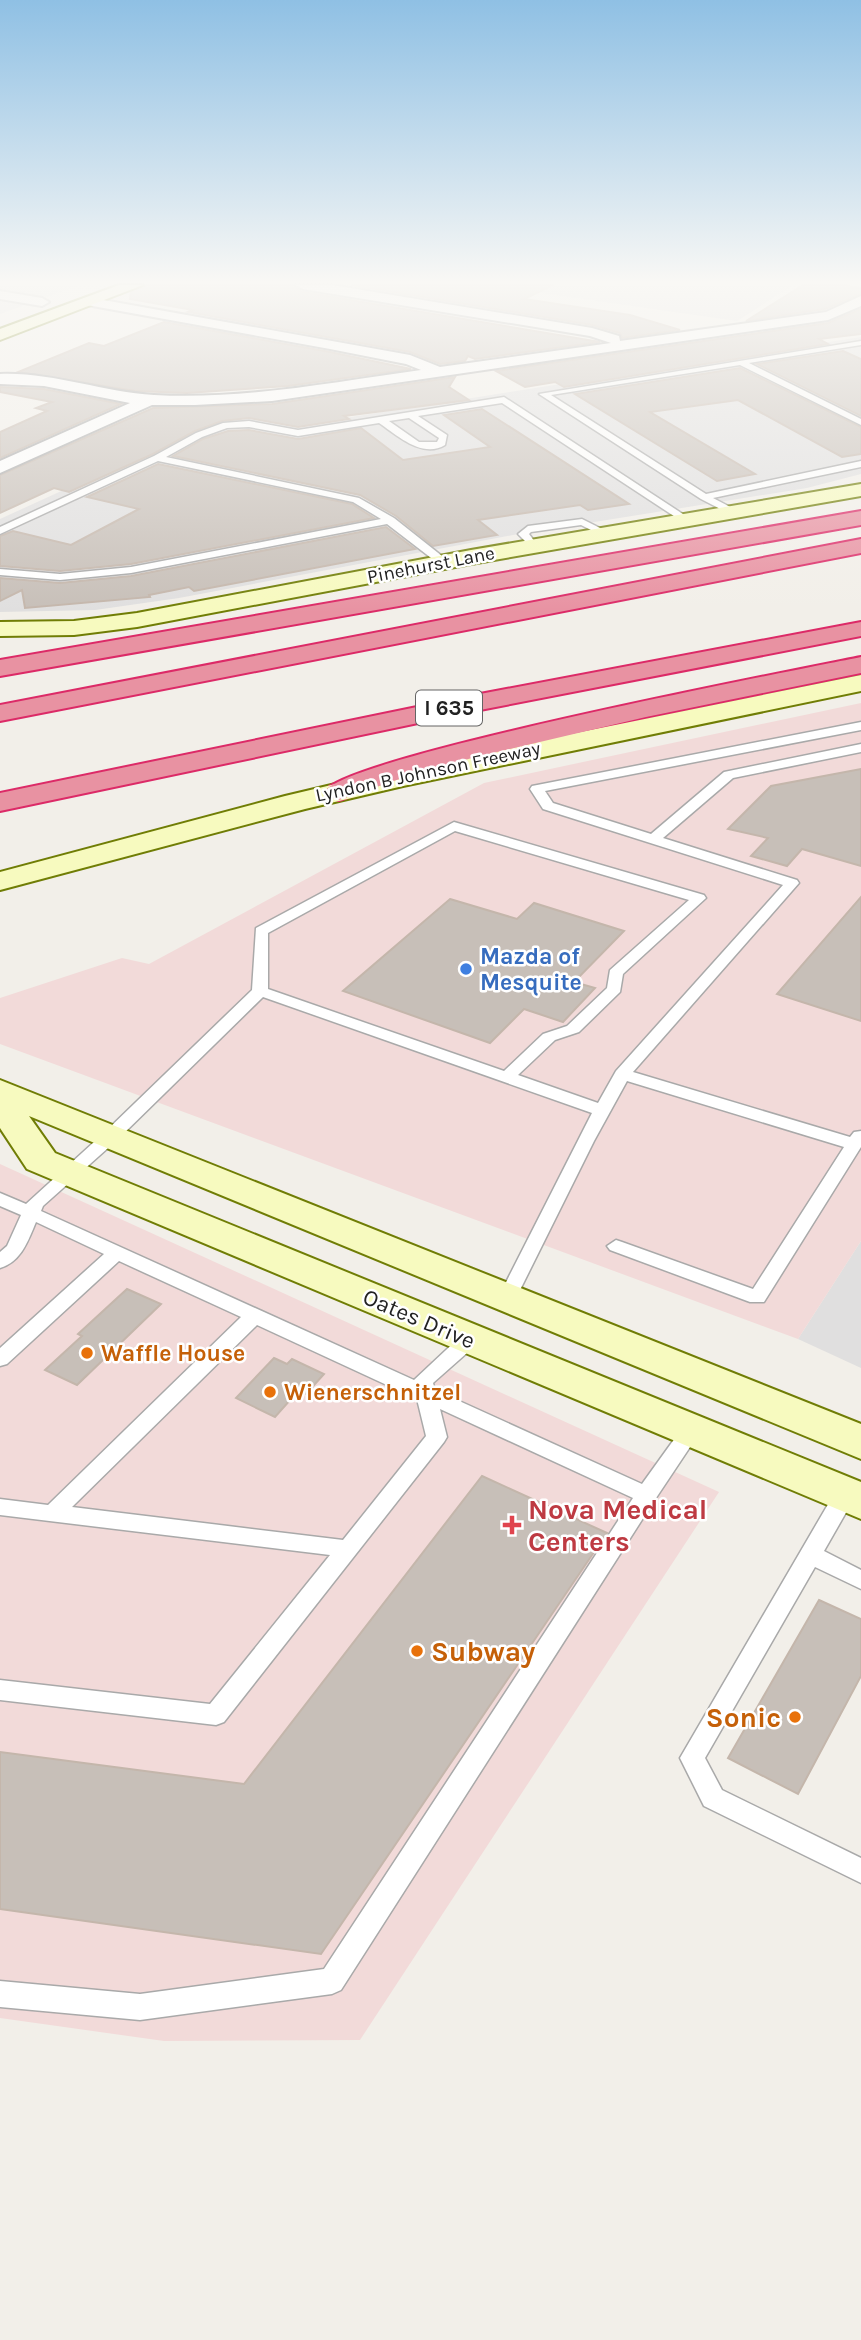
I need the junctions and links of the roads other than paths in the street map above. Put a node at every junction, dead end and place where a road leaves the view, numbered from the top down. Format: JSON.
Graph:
{"nodes":[{"id":1,"x":115,"y":394,"type":"edge"},
{"id":2,"x":285,"y":394,"type":"edge"},
{"id":3,"x":543,"y":394,"type":"edge"},
{"id":4,"x":805,"y":394,"type":"edge"},
{"id":5,"x":149,"y":400,"type":"junction"},
{"id":6,"x":410,"y":415,"type":"junction"},
{"id":7,"x":381,"y":419,"type":"junction"},
{"id":8,"x":861,"y":422,"type":"edge"},
{"id":9,"x":157,"y":458,"type":"junction"},
{"id":10,"x":861,"y":464,"type":"edge"},
{"id":11,"x":0,"y":468,"type":"edge"},
{"id":12,"x":861,"y":490,"type":"edge"},
{"id":13,"x":704,"y":497,"type":"junction"},
{"id":14,"x":732,"y":512,"type":"junction"},
{"id":15,"x":679,"y":515,"type":"junction"},
{"id":16,"x":861,"y":519,"type":"edge"},
{"id":17,"x":390,"y":520,"type":"junction"},
{"id":18,"x":0,"y":531,"type":"edge"},
{"id":19,"x":861,"y":546,"type":"edge"},
{"id":20,"x":434,"y":555,"type":"junction"},
{"id":21,"x":0,"y":572,"type":"edge"},
{"id":22,"x":0,"y":629,"type":"edge"},
{"id":23,"x":861,"y":629,"type":"edge"},
{"id":24,"x":861,"y":665,"type":"edge"},
{"id":25,"x":0,"y":668,"type":"edge"},
{"id":26,"x":861,"y":683,"type":"edge"},
{"id":27,"x":0,"y":713,"type":"edge"},
{"id":28,"x":861,"y":726,"type":"edge"},
{"id":29,"x":861,"y":748,"type":"edge"},
{"id":30,"x":339,"y":791,"type":"junction"},
{"id":31,"x":0,"y":802,"type":"edge"},
{"id":32,"x":653,"y":839,"type":"junction"},
{"id":33,"x":0,"y":881,"type":"edge"},
{"id":34,"x":260,"y":991,"type":"junction"},
{"id":35,"x":622,"y":1074,"type":"junction"},
{"id":36,"x":507,"y":1077,"type":"junction"},
{"id":37,"x":0,"y":1091,"type":"edge"},
{"id":38,"x":0,"y":1106,"type":"edge"},
{"id":39,"x":601,"y":1110,"type":"junction"},
{"id":40,"x":111,"y":1136,"type":"junction"},
{"id":41,"x":858,"y":1140,"type":"edge"},
{"id":42,"x":68,"y":1172,"type":"junction"},
{"id":43,"x":0,"y":1199,"type":"edge"},
{"id":44,"x":30,"y":1213,"type":"junction"},
{"id":45,"x":617,"y":1246,"type":"dead end"},
{"id":46,"x":117,"y":1253,"type":"junction"},
{"id":47,"x":0,"y":1262,"type":"edge"},
{"id":48,"x":507,"y":1298,"type":"junction"},
{"id":49,"x":254,"y":1316,"type":"junction"},
{"id":50,"x":469,"y":1340,"type":"junction"},
{"id":51,"x":0,"y":1359,"type":"edge"},
{"id":52,"x":427,"y":1396,"type":"junction"},
{"id":53,"x":690,"y":1432,"type":"junction"},
{"id":54,"x":861,"y":1442,"type":"edge"},
{"id":55,"x":646,"y":1495,"type":"junction"},
{"id":56,"x":853,"y":1498,"type":"edge"},
{"id":57,"x":0,"y":1507,"type":"edge"},
{"id":58,"x":53,"y":1513,"type":"junction"},
{"id":59,"x":349,"y":1549,"type":"junction"},
{"id":60,"x":811,"y":1555,"type":"junction"},
{"id":61,"x":861,"y":1580,"type":"edge"},
{"id":62,"x":0,"y":1690,"type":"edge"},
{"id":63,"x":861,"y":1871,"type":"edge"},
{"id":64,"x":0,"y":1994,"type":"edge"}],
"edges":[{"from":1,"to":5,"type":"street"},
{"from":2,"to":5,"type":"street"},
{"from":3,"to":13,"type":"lane"},
{"from":4,"to":8,"type":"lane"},
{"from":5,"to":11,"type":"street"},
{"from":6,"to":7,"type":"lane"},
{"from":6,"to":7,"type":"lane"},
{"from":6,"to":15,"type":"lane"},
{"from":7,"to":9,"type":"lane"},
{"from":9,"to":17,"type":"lane"},
{"from":9,"to":18,"type":"lane"},
{"from":10,"to":13,"type":"lane"},
{"from":12,"to":14,"type":"main road","name":"Pinehurst Lane"},
{"from":13,"to":14,"type":"lane"},
{"from":14,"to":15,"type":"main road","name":"Pinehurst Lane"},
{"from":15,"to":20,"type":"main road","name":"Pinehurst Lane"},
{"from":16,"to":25,"type":"highway"},
{"from":17,"to":20,"type":"lane"},
{"from":17,"to":21,"type":"lane"},
{"from":19,"to":27,"type":"highway"},
{"from":20,"to":22,"type":"main road","name":"Pinehurst Lane"},
{"from":23,"to":31,"type":"highway","number":"I 635"},
{"from":24,"to":30,"type":"highway"},
{"from":26,"to":30,"type":"main road","name":"Lyndon B Johnson Freeway"},
{"from":28,"to":32,"type":"lane"},
{"from":29,"to":32,"type":"lane"},
{"from":30,"to":33,"type":"main road","name":"Lyndon B Johnson Freeway"},
{"from":32,"to":35,"type":"lane"},
{"from":34,"to":36,"type":"lane"},
{"from":34,"to":36,"type":"lane"},
{"from":34,"to":40,"type":"lane"},
{"from":35,"to":39,"type":"lane"},
{"from":35,"to":41,"type":"lane"},
{"from":36,"to":39,"type":"lane"},
{"from":37,"to":40,"type":"main road"},
{"from":38,"to":42,"type":"main road","name":"Oates Drive"},
{"from":39,"to":48,"type":"lane"},
{"from":40,"to":42,"type":"lane"},
{"from":40,"to":48,"type":"main road"},
{"from":41,"to":45,"type":"lane"},
{"from":42,"to":44,"type":"lane"},
{"from":42,"to":50,"type":"main road","name":"Oates Drive"},
{"from":43,"to":44,"type":"lane"},
{"from":44,"to":46,"type":"lane"},
{"from":44,"to":47,"type":"lane"},
{"from":46,"to":49,"type":"lane"},
{"from":46,"to":51,"type":"lane"},
{"from":48,"to":50,"type":"main road"},
{"from":48,"to":54,"type":"main road"},
{"from":49,"to":52,"type":"lane"},
{"from":49,"to":58,"type":"lane"},
{"from":50,"to":52,"type":"lane"},
{"from":50,"to":53,"type":"main road","name":"Oates Drive"},
{"from":52,"to":55,"type":"lane"},
{"from":52,"to":59,"type":"lane"},
{"from":53,"to":55,"type":"lane"},
{"from":53,"to":56,"type":"main road","name":"Oates Drive"},
{"from":55,"to":64,"type":"lane"},
{"from":56,"to":60,"type":"lane"},
{"from":57,"to":58,"type":"lane"},
{"from":58,"to":59,"type":"lane"},
{"from":59,"to":62,"type":"lane"},
{"from":60,"to":61,"type":"lane"},
{"from":60,"to":63,"type":"lane"}]}
